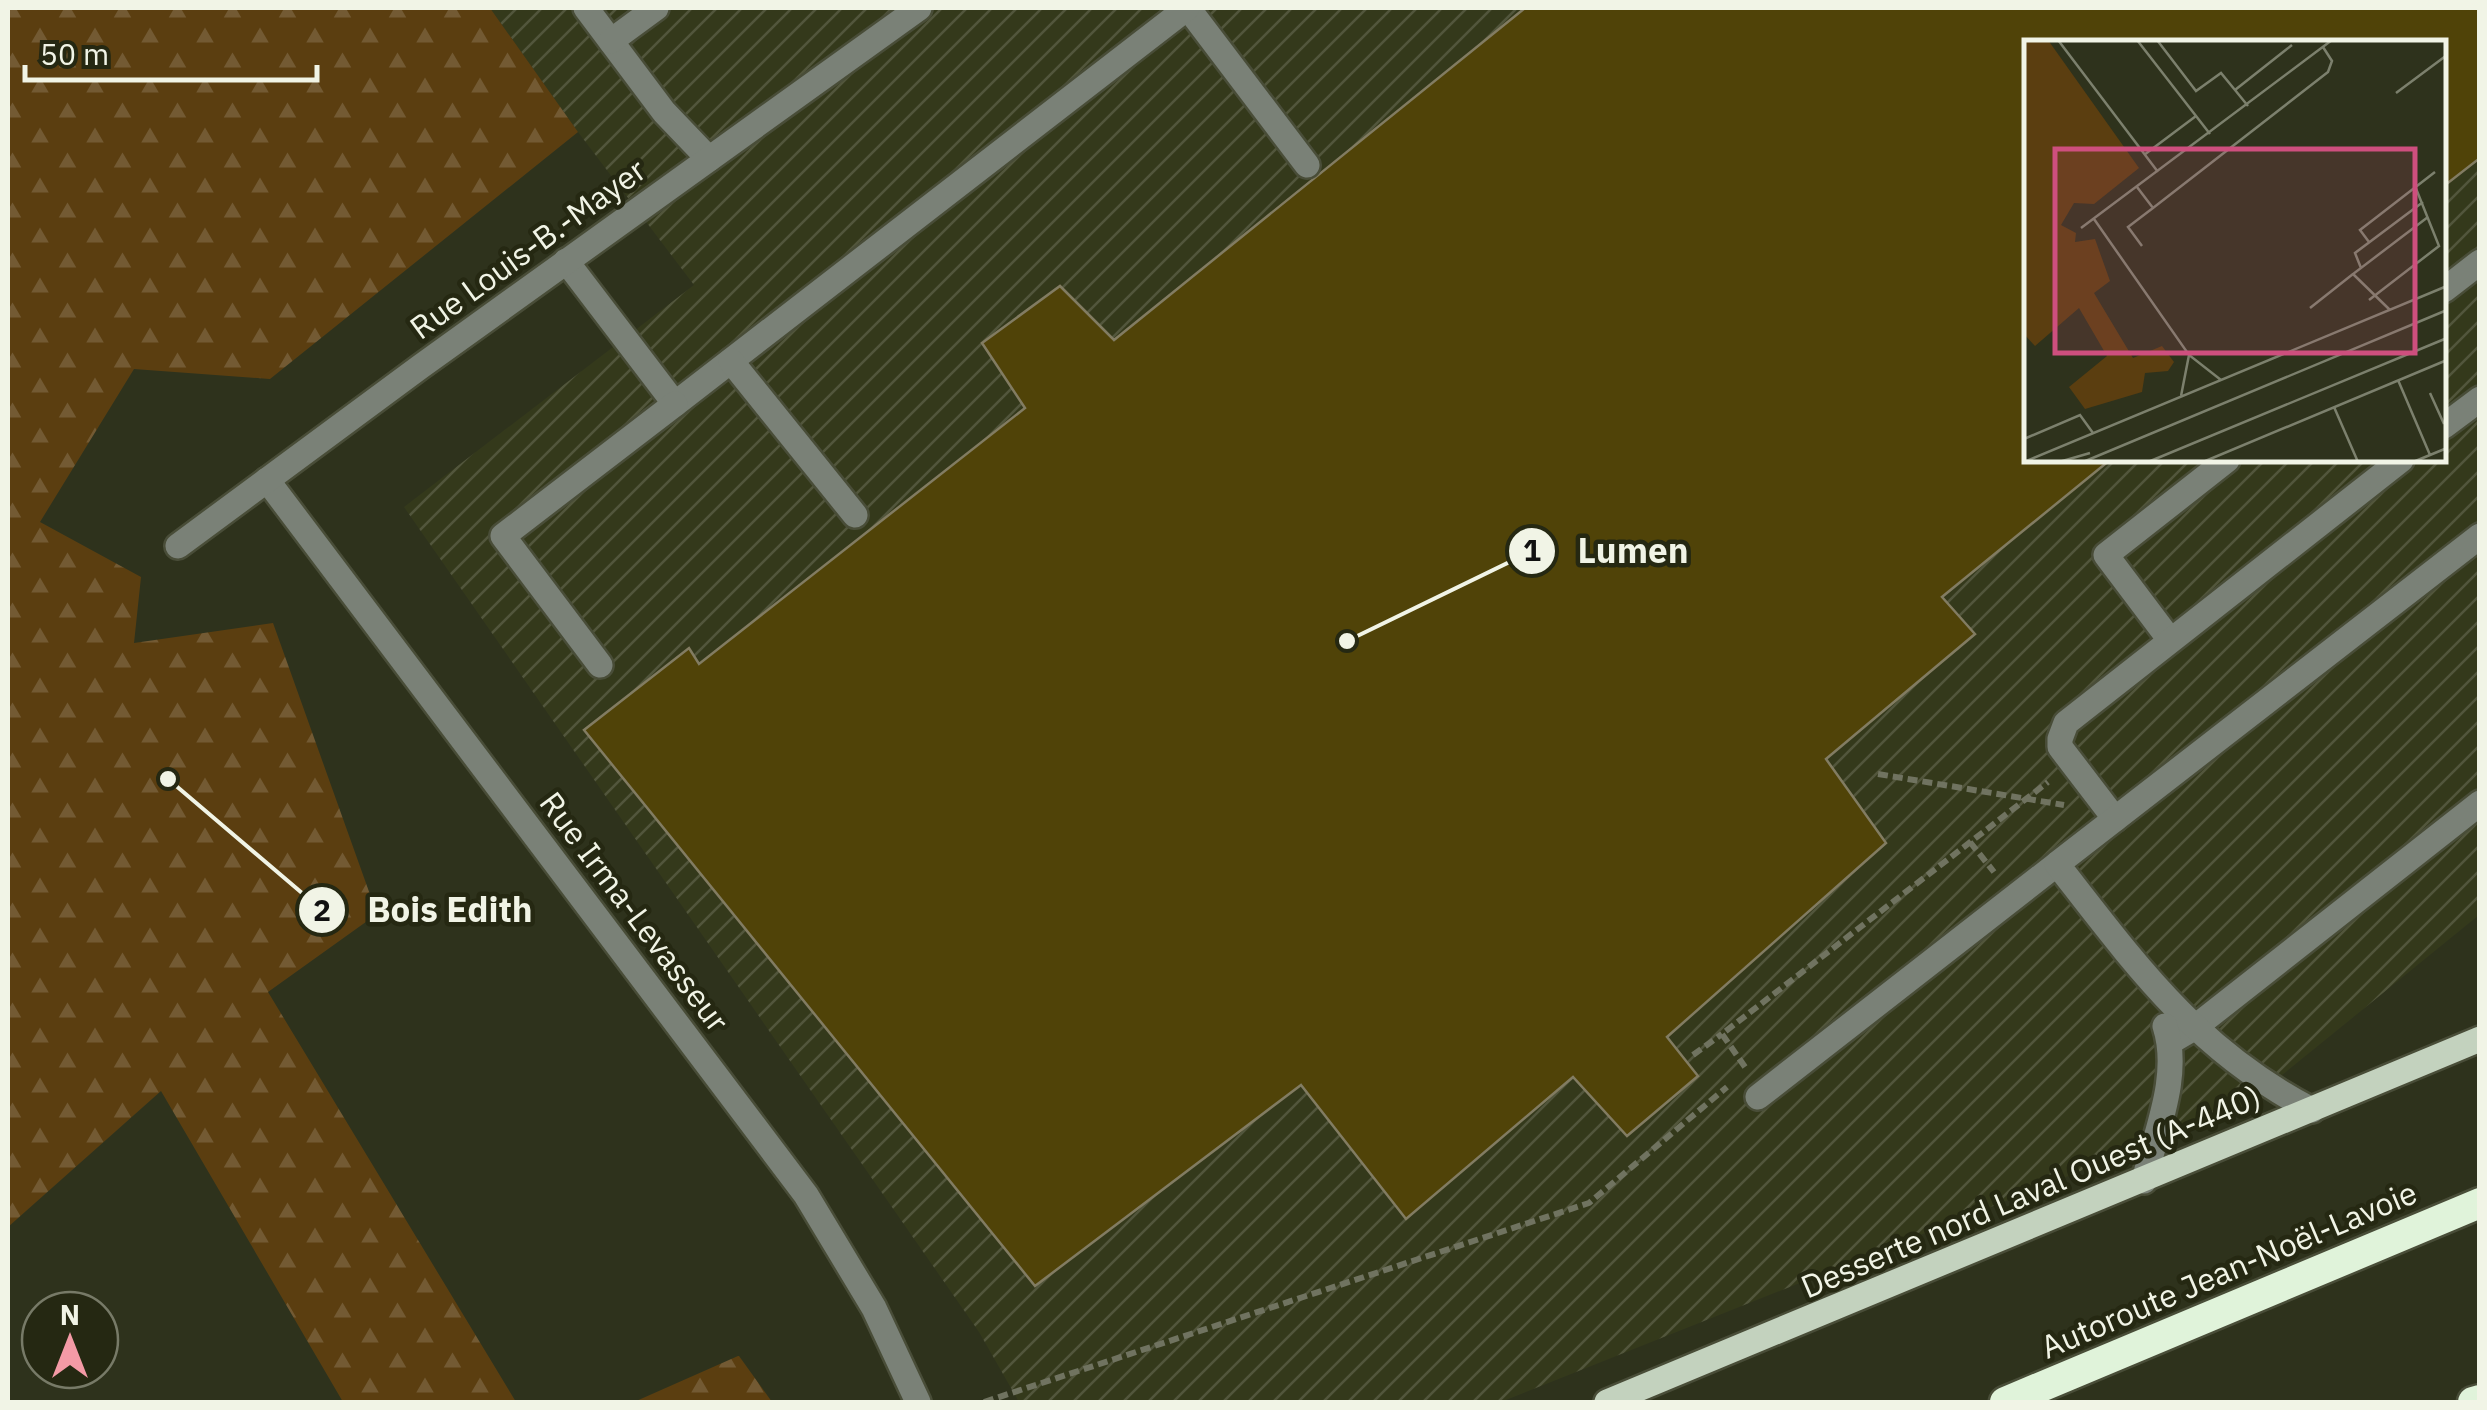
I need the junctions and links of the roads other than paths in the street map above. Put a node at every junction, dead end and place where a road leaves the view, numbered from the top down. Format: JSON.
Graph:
{"nodes":[{"id":1,"x":586,"y":8,"type":"edge"},
{"id":2,"x":656,"y":8,"type":"edge"},
{"id":3,"x":920,"y":8,"type":"edge"},
{"id":4,"x":1187,"y":8,"type":"edge"},
{"id":5,"x":611,"y":41,"type":"junction"},
{"id":6,"x":709,"y":159,"type":"junction"},
{"id":7,"x":1307,"y":165,"type":"dead end"},
{"id":8,"x":566,"y":262,"type":"junction"},
{"id":9,"x":2480,"y":262,"type":"edge"},
{"id":10,"x":2447,"y":288,"type":"edge"},
{"id":11,"x":731,"y":361,"type":"junction"},
{"id":12,"x":2480,"y":399,"type":"edge"},
{"id":13,"x":675,"y":404,"type":"junction"},
{"id":14,"x":2447,"y":424,"type":"edge"},
{"id":15,"x":2224,"y":462,"type":"edge"},
{"id":16,"x":2398,"y":462,"type":"edge"},
{"id":17,"x":267,"y":480,"type":"junction"},
{"id":18,"x":855,"y":515,"type":"dead end"},
{"id":19,"x":2480,"y":536,"type":"edge"},
{"id":20,"x":178,"y":546,"type":"dead end"},
{"id":21,"x":2170,"y":640,"type":"junction"},
{"id":22,"x":600,"y":666,"type":"dead end"},
{"id":23,"x":2480,"y":804,"type":"edge"},
{"id":24,"x":2115,"y":819,"type":"junction"},
{"id":25,"x":2057,"y":864,"type":"junction"},
{"id":26,"x":2150,"y":983,"type":"junction"},
{"id":27,"x":2194,"y":1028,"type":"junction"},
{"id":28,"x":2480,"y":1039,"type":"edge"},
{"id":29,"x":2170,"y":1042,"type":"junction"},
{"id":30,"x":1758,"y":1097,"type":"dead end"},
{"id":31,"x":2312,"y":1110,"type":"junction"},
{"id":32,"x":2144,"y":1181,"type":"junction"},
{"id":33,"x":2480,"y":1202,"type":"edge"},
{"id":34,"x":918,"y":1402,"type":"edge"},
{"id":35,"x":1607,"y":1402,"type":"edge"},
{"id":36,"x":2005,"y":1402,"type":"edge"}],
"edges":[{"from":1,"to":5,"type":"street"},
{"from":2,"to":5,"type":"street"},
{"from":3,"to":6,"type":"street","name":"Rue Louis-B.-Mayer"},
{"from":4,"to":7,"type":"street"},
{"from":4,"to":11,"type":"street"},
{"from":5,"to":6,"type":"street"},
{"from":6,"to":8,"type":"street","name":"Rue Louis-B.-Mayer"},
{"from":8,"to":13,"type":"street"},
{"from":8,"to":17,"type":"street","name":"Rue Louis-B.-Mayer"},
{"from":9,"to":10,"type":"street"},
{"from":11,"to":13,"type":"street"},
{"from":11,"to":18,"type":"street"},
{"from":12,"to":14,"type":"street"},
{"from":13,"to":22,"type":"street"},
{"from":15,"to":21,"type":"street"},
{"from":16,"to":21,"type":"street"},
{"from":17,"to":20,"type":"street","name":"Rue Louis-B.-Mayer"},
{"from":17,"to":34,"type":"street","name":"Rue Irma-Levasseur"},
{"from":19,"to":24,"type":"street"},
{"from":21,"to":24,"type":"street"},
{"from":23,"to":27,"type":"street"},
{"from":24,"to":25,"type":"street"},
{"from":25,"to":26,"type":"street"},
{"from":25,"to":30,"type":"street"},
{"from":26,"to":27,"type":"street"},
{"from":26,"to":29,"type":"street"},
{"from":27,"to":29,"type":"street"},
{"from":27,"to":31,"type":"street"},
{"from":28,"to":31,"type":"main road","name":"Desserte nord Laval Ouest (A-440)"},
{"from":29,"to":32,"type":"street"},
{"from":31,"to":32,"type":"main road","name":"Desserte nord Laval Ouest (A-440)"},
{"from":32,"to":35,"type":"main road","name":"Desserte nord Laval Ouest (A-440)"},
{"from":33,"to":36,"type":"highway","name":"Autoroute Jean-Noël-Lavoie"}]}
